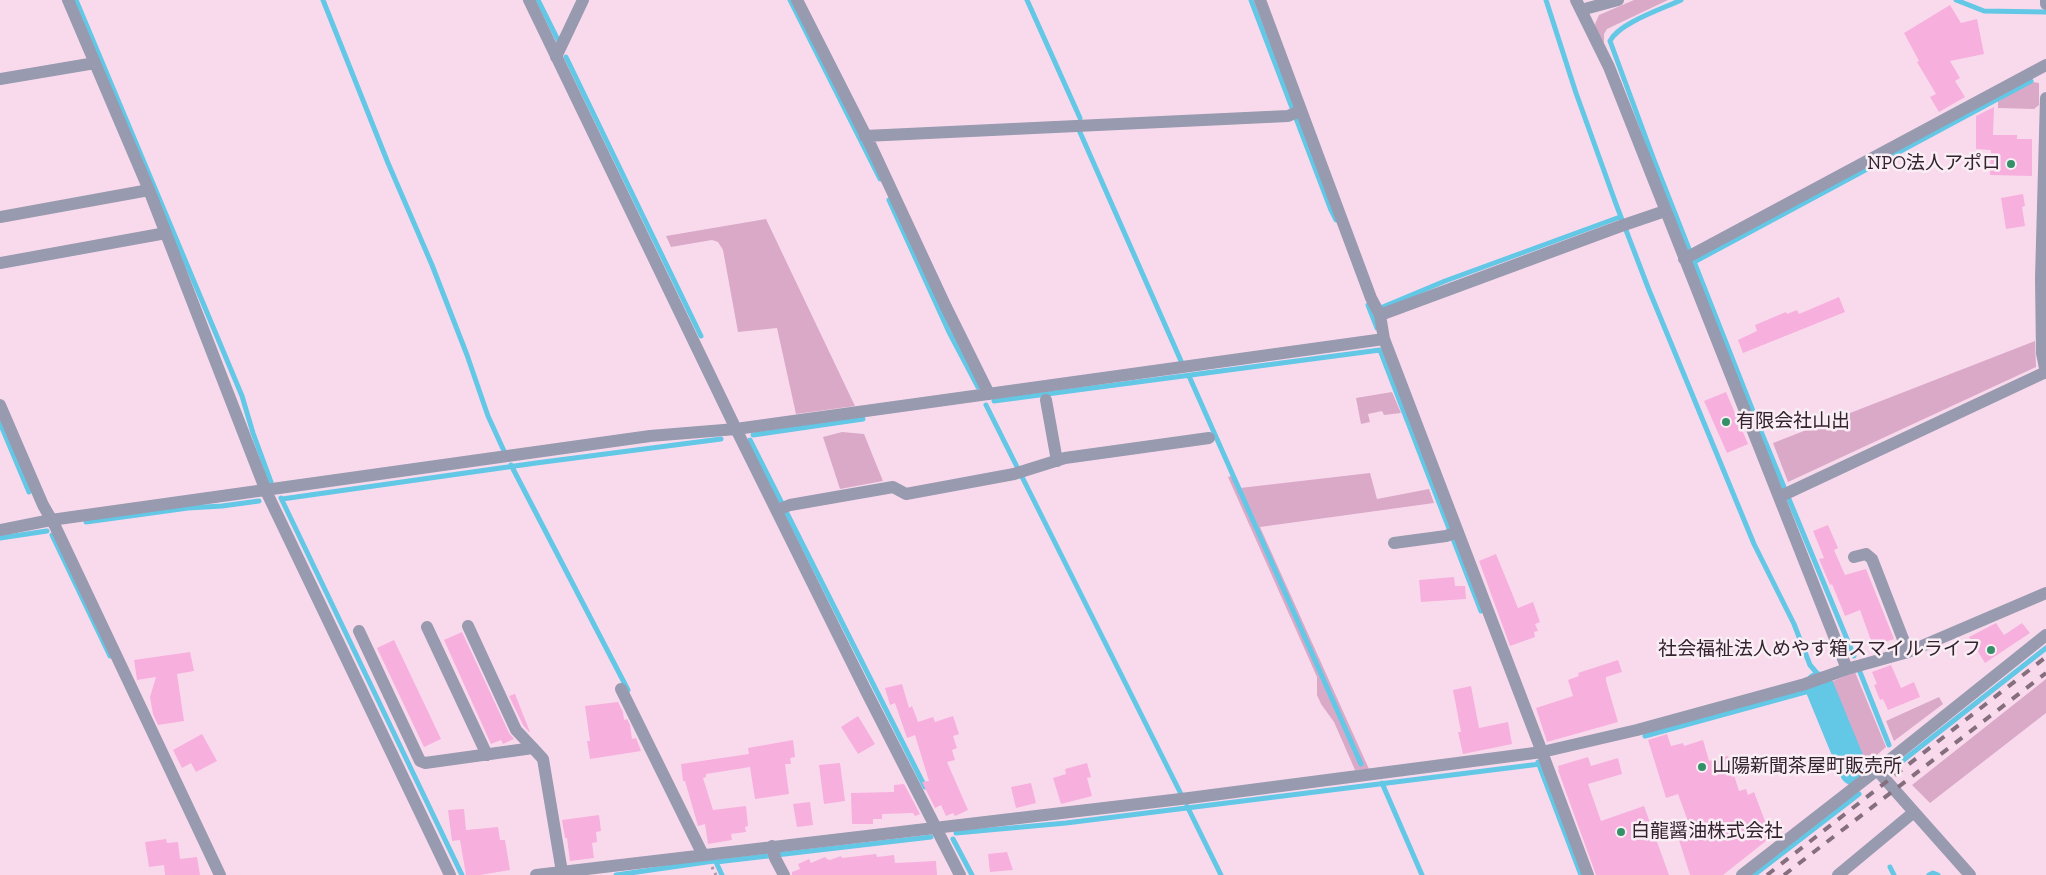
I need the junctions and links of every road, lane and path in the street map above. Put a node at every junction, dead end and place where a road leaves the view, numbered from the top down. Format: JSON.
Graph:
{"nodes":[{"id":1,"x":68,"y":0,"type":"edge"},
{"id":2,"x":528,"y":0,"type":"edge"},
{"id":3,"x":583,"y":0,"type":"edge"},
{"id":4,"x":797,"y":0,"type":"edge"},
{"id":5,"x":1260,"y":0,"type":"edge"},
{"id":6,"x":1618,"y":0,"type":"edge"},
{"id":7,"x":2046,"y":0,"type":"edge"},
{"id":8,"x":2046,"y":4,"type":"edge"},
{"id":9,"x":1579,"y":5,"type":"edge"},
{"id":10,"x":556,"y":57,"type":"junction"},
{"id":11,"x":95,"y":63,"type":"junction"},
{"id":12,"x":2046,"y":65,"type":"edge"},
{"id":13,"x":0,"y":79,"type":"edge"},
{"id":14,"x":2046,"y":98,"type":"edge"},
{"id":15,"x":1295,"y":113,"type":"junction"},
{"id":16,"x":865,"y":136,"type":"junction"},
{"id":17,"x":149,"y":190,"type":"junction"},
{"id":18,"x":1666,"y":211,"type":"junction"},
{"id":19,"x":0,"y":217,"type":"edge"},
{"id":20,"x":166,"y":233,"type":"junction"},
{"id":21,"x":1689,"y":256,"type":"junction"},
{"id":22,"x":0,"y":263,"type":"edge"},
{"id":23,"x":1378,"y":311,"type":"junction"},
{"id":24,"x":1384,"y":339,"type":"junction"},
{"id":25,"x":2045,"y":370,"type":"edge"},
{"id":26,"x":989,"y":394,"type":"junction"},
{"id":27,"x":1046,"y":400,"type":"dead end"},
{"id":28,"x":0,"y":405,"type":"edge"},
{"id":29,"x":736,"y":429,"type":"junction"},
{"id":30,"x":1209,"y":438,"type":"dead end"},
{"id":31,"x":1057,"y":461,"type":"junction"},
{"id":32,"x":266,"y":491,"type":"junction"},
{"id":33,"x":1784,"y":495,"type":"junction"},
{"id":34,"x":783,"y":508,"type":"junction"},
{"id":35,"x":51,"y":520,"type":"junction"},
{"id":36,"x":0,"y":530,"type":"edge"},
{"id":37,"x":1453,"y":534,"type":"junction"},
{"id":38,"x":1394,"y":543,"type":"dead end"},
{"id":39,"x":1854,"y":558,"type":"dead end"},
{"id":40,"x":2046,"y":593,"type":"edge"},
{"id":41,"x":468,"y":626,"type":"dead end"},
{"id":42,"x":427,"y":627,"type":"dead end"},
{"id":43,"x":359,"y":631,"type":"dead end"},
{"id":44,"x":2046,"y":635,"type":"edge"},
{"id":45,"x":1908,"y":652,"type":"junction"},
{"id":46,"x":1847,"y":670,"type":"junction"},
{"id":47,"x":621,"y":689,"type":"dead end"},
{"id":48,"x":533,"y":748,"type":"junction"},
{"id":49,"x":1542,"y":752,"type":"junction"},
{"id":50,"x":487,"y":755,"type":"junction"},
{"id":51,"x":1877,"y":770,"type":"junction"},
{"id":52,"x":1914,"y":812,"type":"junction"},
{"id":53,"x":936,"y":827,"type":"junction"},
{"id":54,"x":774,"y":852,"type":"junction"},
{"id":55,"x":707,"y":854,"type":"junction"},
{"id":56,"x":712,"y":867,"type":"dead end"},
{"id":57,"x":562,"y":872,"type":"junction"},
{"id":58,"x":590,"y":872,"type":"edge"},
{"id":59,"x":220,"y":875,"type":"edge"},
{"id":60,"x":450,"y":875,"type":"edge"},
{"id":61,"x":536,"y":875,"type":"edge"},
{"id":62,"x":716,"y":875,"type":"edge"},
{"id":63,"x":784,"y":875,"type":"edge"},
{"id":64,"x":960,"y":875,"type":"edge"},
{"id":65,"x":1588,"y":875,"type":"edge"},
{"id":66,"x":1742,"y":875,"type":"edge"},
{"id":67,"x":1838,"y":875,"type":"edge"},
{"id":68,"x":1970,"y":875,"type":"edge"}],
"edges":[{"from":1,"to":11,"type":"street"},
{"from":2,"to":10,"type":"street"},
{"from":3,"to":10,"type":"street"},
{"from":4,"to":16,"type":"street"},
{"from":5,"to":15,"type":"street"},
{"from":6,"to":9,"type":"street"},
{"from":7,"to":8,"type":"street"},
{"from":9,"to":18,"type":"street"},
{"from":10,"to":29,"type":"street"},
{"from":11,"to":13,"type":"street"},
{"from":11,"to":17,"type":"street"},
{"from":12,"to":21,"type":"street"},
{"from":14,"to":25,"type":"street"},
{"from":15,"to":16,"type":"street"},
{"from":15,"to":23,"type":"street"},
{"from":16,"to":26,"type":"street"},
{"from":17,"to":19,"type":"street"},
{"from":17,"to":20,"type":"street"},
{"from":18,"to":21,"type":"street"},
{"from":18,"to":23,"type":"street"},
{"from":20,"to":22,"type":"street"},
{"from":20,"to":32,"type":"street"},
{"from":21,"to":33,"type":"street"},
{"from":23,"to":24,"type":"street"},
{"from":24,"to":26,"type":"street"},
{"from":24,"to":37,"type":"street"},
{"from":25,"to":33,"type":"street"},
{"from":26,"to":29,"type":"street"},
{"from":27,"to":31,"type":"street"},
{"from":28,"to":35,"type":"street"},
{"from":29,"to":32,"type":"street"},
{"from":29,"to":34,"type":"street"},
{"from":30,"to":31,"type":"street"},
{"from":31,"to":34,"type":"street"},
{"from":32,"to":35,"type":"street"},
{"from":32,"to":60,"type":"street"},
{"from":33,"to":46,"type":"street"},
{"from":34,"to":53,"type":"street"},
{"from":35,"to":36,"type":"street"},
{"from":35,"to":59,"type":"street"},
{"from":37,"to":38,"type":"street"},
{"from":37,"to":49,"type":"street"},
{"from":39,"to":45,"type":"street"},
{"from":40,"to":45,"type":"street"},
{"from":41,"to":48,"type":"street"},
{"from":42,"to":50,"type":"street"},
{"from":43,"to":50,"type":"street"},
{"from":44,"to":51,"type":"street"},
{"from":45,"to":46,"type":"street"},
{"from":46,"to":49,"type":"street"},
{"from":47,"to":55,"type":"street"},
{"from":48,"to":50,"type":"street"},
{"from":48,"to":57,"type":"street"},
{"from":49,"to":53,"type":"street"},
{"from":49,"to":65,"type":"street"},
{"from":51,"to":52,"type":"street"},
{"from":51,"to":66,"type":"street"},
{"from":52,"to":67,"type":"street"},
{"from":52,"to":68,"type":"street"},
{"from":53,"to":54,"type":"street"},
{"from":53,"to":64,"type":"street"},
{"from":54,"to":55,"type":"street"},
{"from":54,"to":63,"type":"street"},
{"from":55,"to":58,"type":"street"},
{"from":56,"to":62,"type":"path"},
{"from":57,"to":58,"type":"street"},
{"from":57,"to":61,"type":"street"}]}
